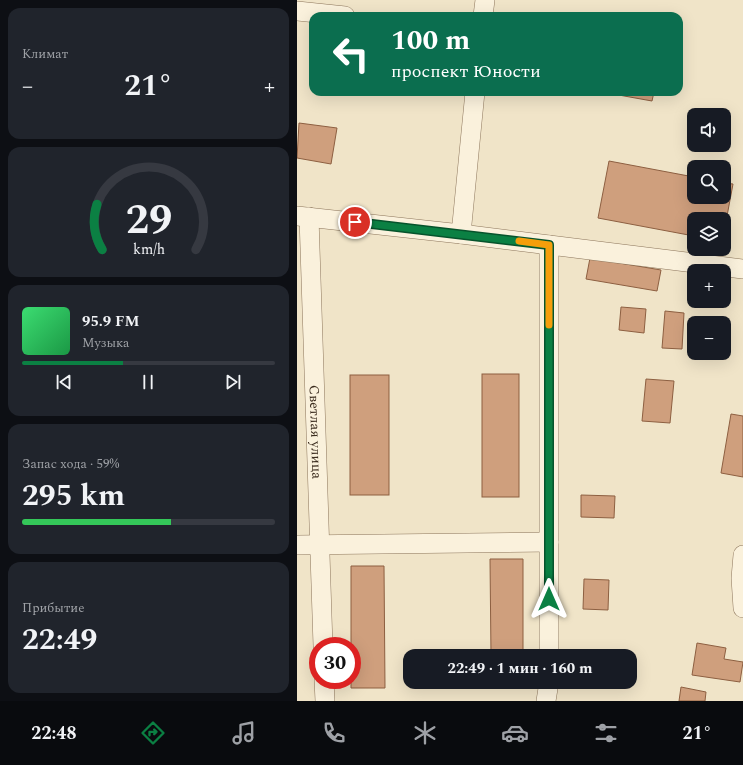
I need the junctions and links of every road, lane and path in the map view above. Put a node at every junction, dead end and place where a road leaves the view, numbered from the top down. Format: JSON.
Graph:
{"nodes":[{"id":1,"x":485,"y":0,"type":"edge"},
{"id":2,"x":297,"y":11,"type":"edge"},
{"id":3,"x":309,"y":12,"type":"edge"},
{"id":4,"x":484,"y":12,"type":"edge"},
{"id":5,"x":475,"y":96,"type":"edge"},
{"id":6,"x":303,"y":216,"type":"edge"},
{"id":7,"x":461,"y":234,"type":"junction"},
{"id":8,"x":549,"y":245,"type":"junction"},
{"id":9,"x":743,"y":269,"type":"edge"},
{"id":10,"x":549,"y":542,"type":"junction"},
{"id":11,"x":297,"y":545,"type":"edge"},
{"id":12,"x":320,"y":545,"type":"junction"},
{"id":13,"x":743,"y":555,"type":"edge"},
{"id":14,"x":743,"y":608,"type":"edge"},
{"id":15,"x":323,"y":637,"type":"edge"},
{"id":16,"x":549,"y":649,"type":"edge"},
{"id":17,"x":324,"y":689,"type":"edge"},
{"id":18,"x":548,"y":689,"type":"edge"},
{"id":19,"x":325,"y":701,"type":"edge"},
{"id":20,"x":546,"y":701,"type":"edge"}],
"edges":[{"from":1,"to":4,"type":"street"},
{"from":2,"to":3,"type":"street"},
{"from":5,"to":7,"type":"street"},
{"from":6,"to":7,"type":"street"},
{"from":6,"to":12,"type":"street","name":"Светлая улица"},
{"from":7,"to":8,"type":"street"},
{"from":8,"to":9,"type":"street"},
{"from":8,"to":10,"type":"street"},
{"from":10,"to":12,"type":"street"},
{"from":10,"to":16,"type":"street"},
{"from":11,"to":12,"type":"street"},
{"from":12,"to":15,"type":"street","name":"Светлая улица"},
{"from":13,"to":14,"type":"street"},
{"from":17,"to":19,"type":"street"},
{"from":18,"to":20,"type":"street"}]}
